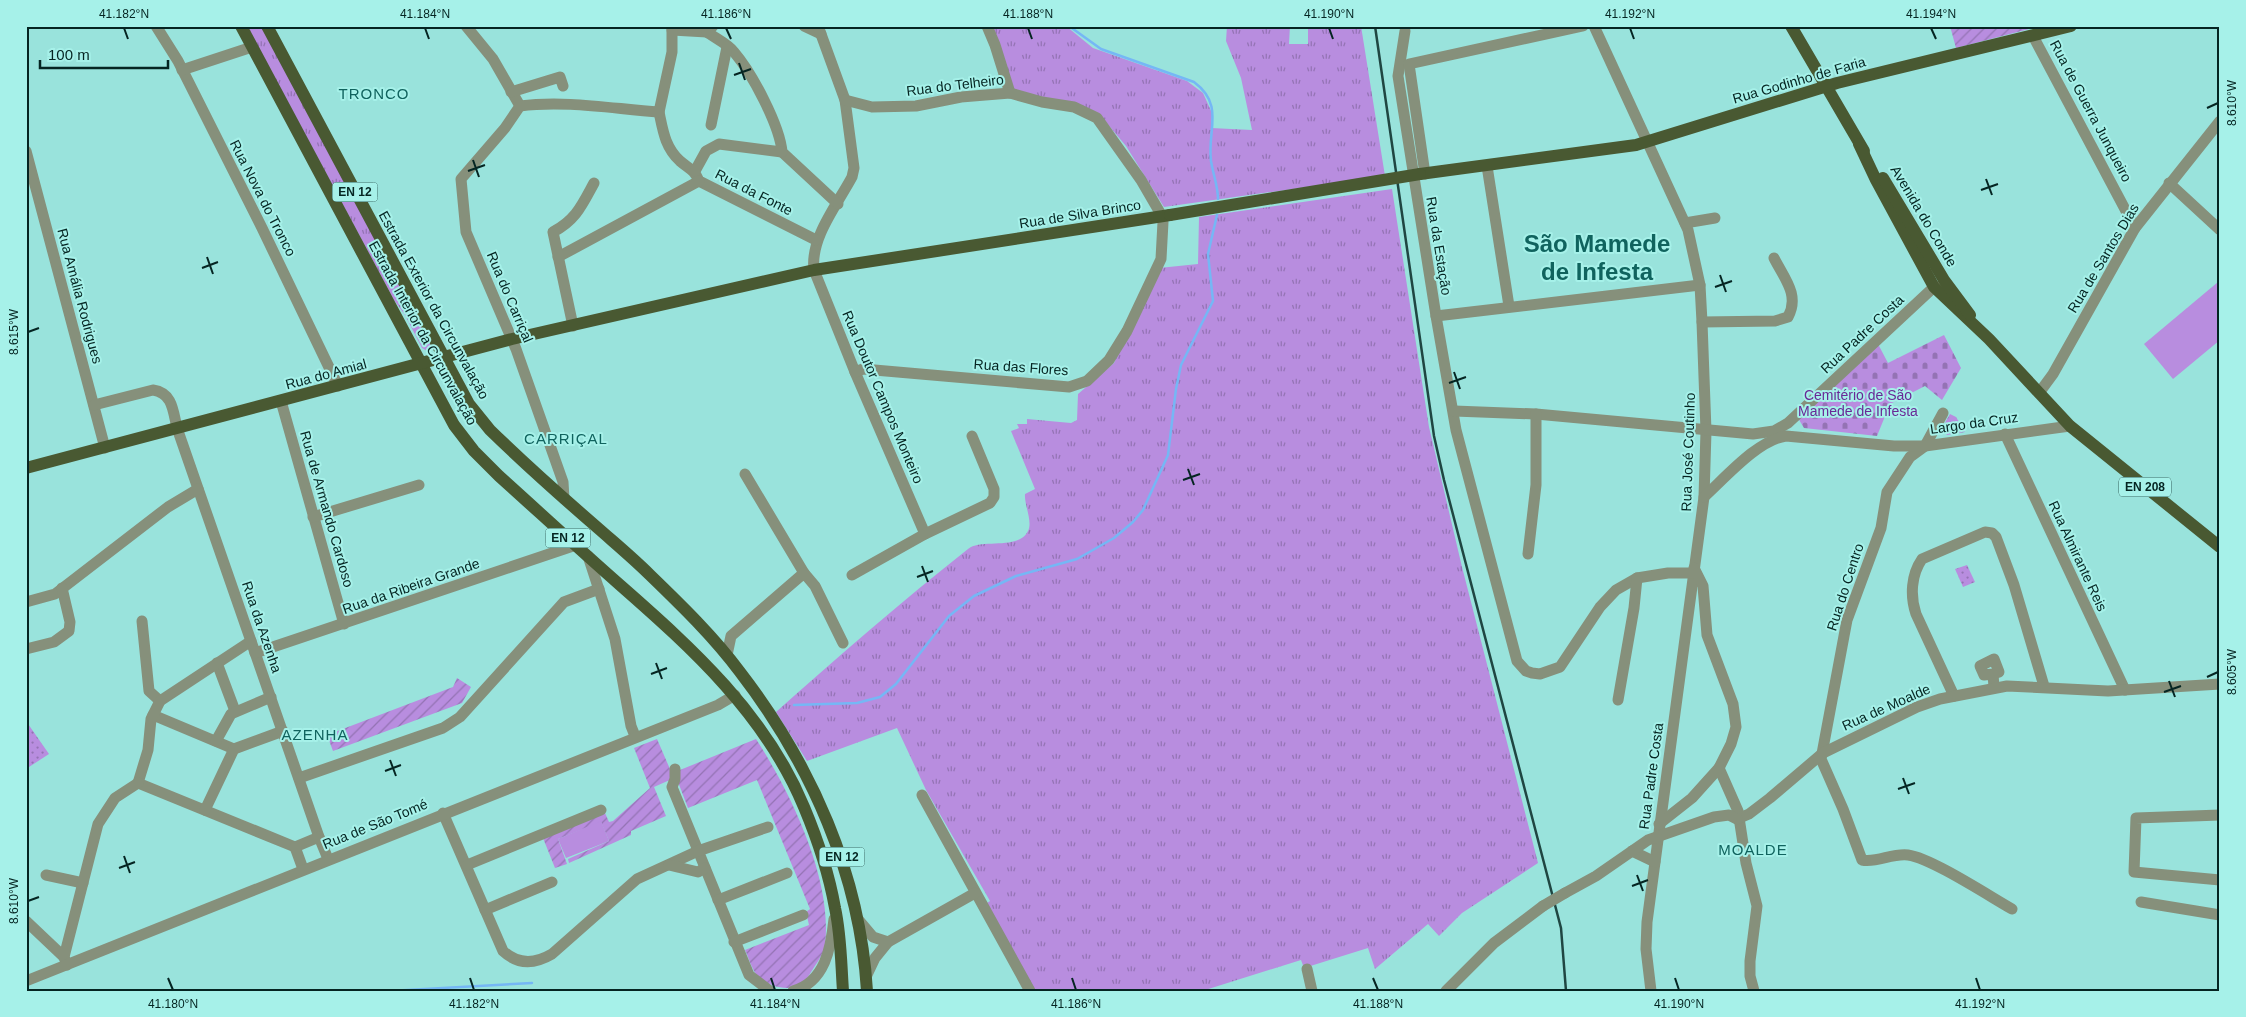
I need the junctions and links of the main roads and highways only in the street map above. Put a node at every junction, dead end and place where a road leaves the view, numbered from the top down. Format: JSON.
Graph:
{"nodes":[{"id":1,"x":241,"y":26,"type":"edge"},
{"id":2,"x":267,"y":26,"type":"edge"},
{"id":3,"x":1791,"y":26,"type":"edge"},
{"id":4,"x":2071,"y":26,"type":"edge"},
{"id":5,"x":1827,"y":86,"type":"junction"},
{"id":6,"x":1860,"y":144,"type":"junction"},
{"id":7,"x":1535,"y":160,"type":"joint"},
{"id":8,"x":633,"y":312,"type":"joint"},
{"id":9,"x":1978,"y":328,"type":"junction"},
{"id":10,"x":444,"y":357,"type":"junction"},
{"id":11,"x":422,"y":364,"type":"junction"},
{"id":12,"x":26,"y":468,"type":"edge"},
{"id":13,"x":2217,"y":542,"type":"edge"},
{"id":14,"x":740,"y":672,"type":"junction"},
{"id":15,"x":735,"y":695,"type":"junction"},
{"id":16,"x":784,"y":734,"type":"junction"},
{"id":17,"x":843,"y":991,"type":"edge"},
{"id":18,"x":867,"y":991,"type":"edge"}],
"edges":[{"from":1,"to":11,"type":"main road","name":"Estrada Interior da Circunvalação","number":"EN 12"},
{"from":2,"to":10,"type":"main road","name":"Estrada Exterior da Circunvalação","number":"EN 12"},
{"from":3,"to":5,"type":"main road","name":"Avenida do Conde","number":"EN 208"},
{"from":4,"to":5,"type":"main road","name":"Rua Godinho de Faria"},
{"from":5,"to":6,"type":"main road","name":"Avenida do Conde","number":"EN 208"},
{"from":5,"to":7,"type":"main road","name":"Rua Godinho de Faria"},
{"from":6,"to":9,"type":"main road","name":"Avenida do Conde","number":"EN 208"},
{"from":6,"to":9,"type":"main road","name":"Avenida do Conde","number":"EN 208"},
{"from":7,"to":8,"type":"main road","name":"Rua de Silva Brinco","bridge":true},
{"from":8,"to":10,"type":"main road","name":"Rua do Amial"},
{"from":9,"to":13,"type":"main road","name":"Avenida do Conde","number":"EN 208"},
{"from":10,"to":11,"type":"main road","name":"Rua do Amial"},
{"from":10,"to":14,"type":"main road","name":"Estrada Exterior da Circunvalação","number":"EN 12"},
{"from":11,"to":12,"type":"main road","name":"Rua do Amial"},
{"from":11,"to":15,"type":"main road","name":"Estrada Interior da Circunvalação","number":"EN 12"},
{"from":14,"to":15,"type":"main road"},
{"from":14,"to":16,"type":"main road","name":"Estrada Exterior da Circunvalação","number":"EN 12"},
{"from":15,"to":16,"type":"main road","number":"EN 12"},
{"from":15,"to":17,"type":"main road","name":"Estrada Interior da Circunvalação","number":"EN 12"},
{"from":16,"to":18,"type":"main road","name":"Estrada Exterior da Circunvalação","number":"EN 12"}]}
